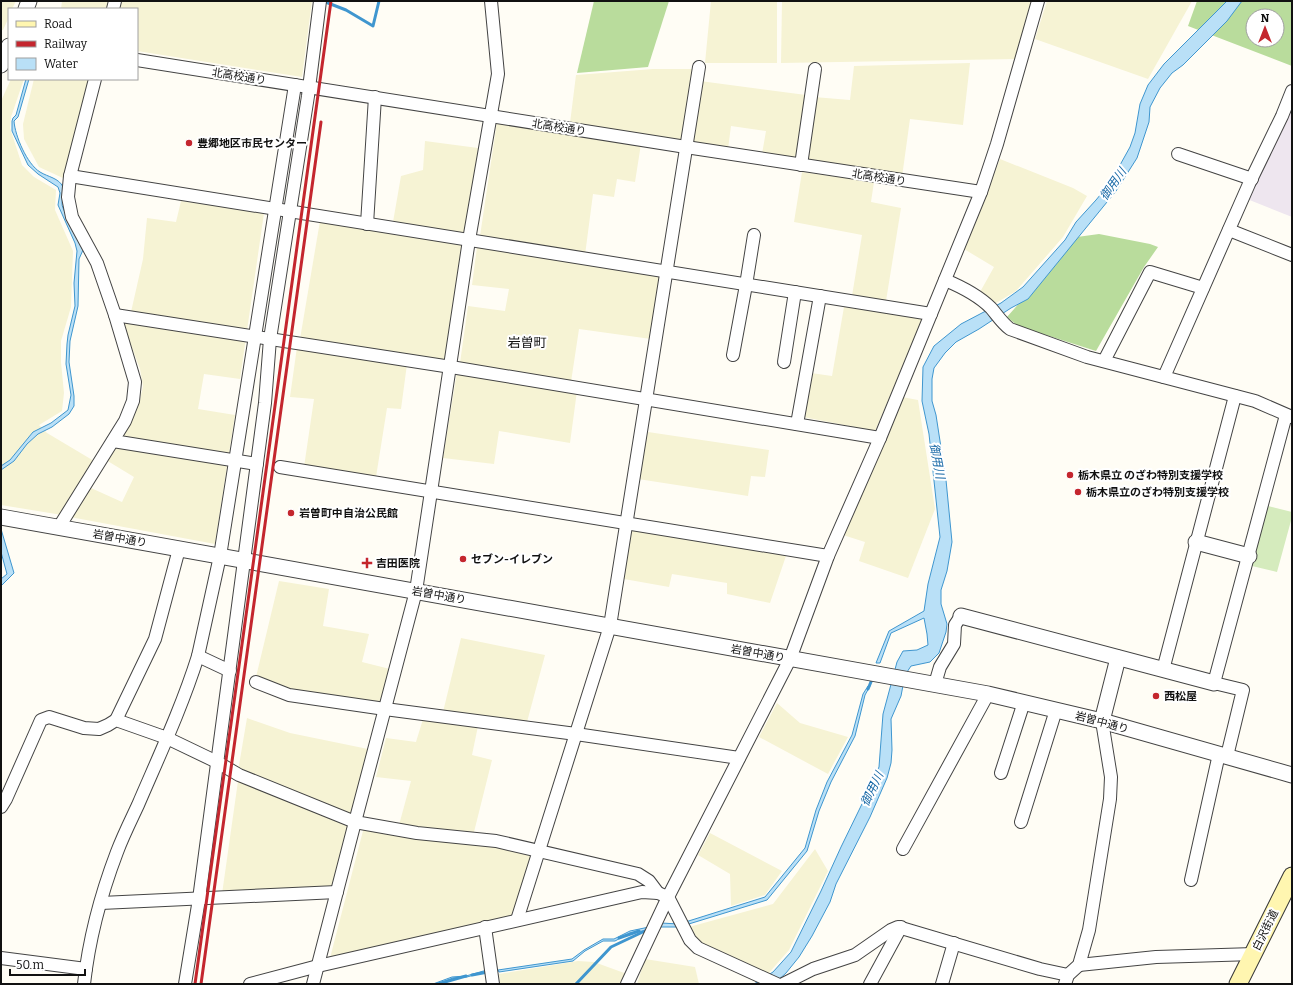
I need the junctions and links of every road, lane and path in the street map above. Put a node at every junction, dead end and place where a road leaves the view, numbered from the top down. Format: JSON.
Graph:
{"nodes":[{"id":1,"x":320,"y":1,"type":"edge"},
{"id":2,"x":491,"y":1,"type":"edge"},
{"id":3,"x":1038,"y":1,"type":"edge"},
{"id":4,"x":8,"y":48,"type":"edge"},
{"id":5,"x":138,"y":60,"type":"edge"},
{"id":6,"x":1,"y":65,"type":"edge"},
{"id":7,"x":699,"y":67,"type":"dead end"},
{"id":8,"x":815,"y":69,"type":"dead end"},
{"id":9,"x":95,"y":80,"type":"edge"},
{"id":10,"x":295,"y":85,"type":"junction"},
{"id":11,"x":309,"y":87,"type":"junction"},
{"id":12,"x":1292,"y":91,"type":"edge"},
{"id":13,"x":375,"y":98,"type":"junction"},
{"id":14,"x":491,"y":116,"type":"junction"},
{"id":15,"x":686,"y":147,"type":"junction"},
{"id":16,"x":1178,"y":154,"type":"dead end"},
{"id":17,"x":801,"y":165,"type":"junction"},
{"id":18,"x":70,"y":176,"type":"junction"},
{"id":19,"x":1252,"y":178,"type":"junction"},
{"id":20,"x":981,"y":192,"type":"junction"},
{"id":21,"x":274,"y":209,"type":"junction"},
{"id":22,"x":289,"y":212,"type":"junction"},
{"id":23,"x":367,"y":224,"type":"junction"},
{"id":24,"x":1229,"y":230,"type":"junction"},
{"id":25,"x":754,"y":235,"type":"dead end"},
{"id":26,"x":469,"y":240,"type":"junction"},
{"id":27,"x":1292,"y":255,"type":"edge"},
{"id":28,"x":666,"y":272,"type":"junction"},
{"id":29,"x":945,"y":280,"type":"junction"},
{"id":30,"x":746,"y":285,"type":"junction"},
{"id":31,"x":1203,"y":288,"type":"junction"},
{"id":32,"x":795,"y":292,"type":"junction"},
{"id":33,"x":820,"y":296,"type":"junction"},
{"id":34,"x":931,"y":314,"type":"junction"},
{"id":35,"x":115,"y":315,"type":"junction"},
{"id":36,"x":254,"y":336,"type":"junction"},
{"id":37,"x":270,"y":339,"type":"junction"},
{"id":38,"x":733,"y":355,"type":"dead end"},
{"id":39,"x":1104,"y":361,"type":"junction"},
{"id":40,"x":784,"y":362,"type":"dead end"},
{"id":41,"x":451,"y":367,"type":"junction"},
{"id":42,"x":1164,"y":377,"type":"junction"},
{"id":43,"x":1235,"y":396,"type":"junction"},
{"id":44,"x":645,"y":398,"type":"junction"},
{"id":45,"x":1289,"y":416,"type":"edge"},
{"id":46,"x":798,"y":424,"type":"junction"},
{"id":47,"x":880,"y":438,"type":"junction"},
{"id":48,"x":113,"y":441,"type":"junction"},
{"id":49,"x":234,"y":461,"type":"junction"},
{"id":50,"x":257,"y":464,"type":"junction"},
{"id":51,"x":280,"y":467,"type":"dead end"},
{"id":52,"x":432,"y":492,"type":"junction"},
{"id":53,"x":1,"y":517,"type":"edge"},
{"id":54,"x":626,"y":524,"type":"junction"},
{"id":55,"x":59,"y":527,"type":"junction"},
{"id":56,"x":1196,"y":542,"type":"junction"},
{"id":57,"x":179,"y":549,"type":"junction"},
{"id":58,"x":220,"y":556,"type":"junction"},
{"id":59,"x":828,"y":556,"type":"junction"},
{"id":60,"x":1248,"y":556,"type":"junction"},
{"id":61,"x":244,"y":561,"type":"junction"},
{"id":62,"x":416,"y":591,"type":"junction"},
{"id":63,"x":960,"y":616,"type":"joint"},
{"id":64,"x":610,"y":626,"type":"junction"},
{"id":65,"x":198,"y":656,"type":"junction"},
{"id":66,"x":1118,"y":658,"type":"junction"},
{"id":67,"x":790,"y":659,"type":"junction"},
{"id":68,"x":1163,"y":670,"type":"junction"},
{"id":69,"x":230,"y":671,"type":"junction"},
{"id":70,"x":256,"y":682,"type":"dead end"},
{"id":71,"x":1214,"y":683,"type":"junction"},
{"id":72,"x":935,"y":684,"type":"junction"},
{"id":73,"x":988,"y":694,"type":"junction"},
{"id":74,"x":1024,"y":702,"type":"junction"},
{"id":75,"x":385,"y":709,"type":"junction"},
{"id":76,"x":1056,"y":710,"type":"junction"},
{"id":77,"x":116,"y":720,"type":"junction"},
{"id":78,"x":1102,"y":721,"type":"junction"},
{"id":79,"x":576,"y":734,"type":"junction"},
{"id":80,"x":167,"y":738,"type":"junction"},
{"id":81,"x":1223,"y":755,"type":"junction"},
{"id":82,"x":739,"y":758,"type":"junction"},
{"id":83,"x":217,"y":762,"type":"junction"},
{"id":84,"x":1001,"y":773,"type":"dead end"},
{"id":85,"x":1292,"y":775,"type":"edge"},
{"id":86,"x":1,"y":807,"type":"edge"},
{"id":87,"x":355,"y":822,"type":"junction"},
{"id":88,"x":1021,"y":822,"type":"dead end"},
{"id":89,"x":903,"y":849,"type":"dead end"},
{"id":90,"x":539,"y":851,"type":"junction"},
{"id":91,"x":1191,"y":880,"type":"dead end"},
{"id":92,"x":1291,"y":882,"type":"edge"},
{"id":93,"x":337,"y":892,"type":"junction"},
{"id":94,"x":663,"y":895,"type":"junction"},
{"id":95,"x":199,"y":899,"type":"junction"},
{"id":96,"x":101,"y":904,"type":"junction"},
{"id":97,"x":517,"y":920,"type":"junction"},
{"id":98,"x":485,"y":927,"type":"junction"},
{"id":99,"x":901,"y":928,"type":"junction"},
{"id":100,"x":954,"y":943,"type":"junction"},
{"id":101,"x":1254,"y":954,"type":"junction"},
{"id":102,"x":1,"y":958,"type":"edge"},
{"id":103,"x":1079,"y":965,"type":"junction"},
{"id":104,"x":318,"y":966,"type":"junction"},
{"id":105,"x":86,"y":969,"type":"junction"},
{"id":106,"x":1067,"y":980,"type":"edge"},
{"id":107,"x":84,"y":984,"type":"edge"},
{"id":108,"x":185,"y":984,"type":"edge"},
{"id":109,"x":250,"y":984,"type":"edge"},
{"id":110,"x":313,"y":984,"type":"edge"},
{"id":111,"x":493,"y":984,"type":"edge"},
{"id":112,"x":627,"y":984,"type":"edge"},
{"id":113,"x":777,"y":984,"type":"edge"},
{"id":114,"x":783,"y":984,"type":"edge"},
{"id":115,"x":870,"y":984,"type":"edge"},
{"id":116,"x":942,"y":984,"type":"edge"},
{"id":117,"x":1238,"y":984,"type":"edge"}],
"edges":[{"from":1,"to":11,"type":"street"},
{"from":2,"to":14,"type":"street"},
{"from":3,"to":20,"type":"street"},
{"from":4,"to":6,"type":"street"},
{"from":5,"to":10,"type":"street","name":"北高校通り"},
{"from":7,"to":15,"type":"street"},
{"from":8,"to":17,"type":"street"},
{"from":9,"to":18,"type":"street"},
{"from":10,"to":11,"type":"street","name":"北高校通り"},
{"from":10,"to":21,"type":"street"},
{"from":11,"to":13,"type":"street","name":"北高校通り"},
{"from":11,"to":22,"type":"street"},
{"from":12,"to":19,"type":"street"},
{"from":13,"to":14,"type":"street","name":"北高校通り"},
{"from":13,"to":23,"type":"street"},
{"from":14,"to":15,"type":"street","name":"北高校通り"},
{"from":14,"to":26,"type":"street"},
{"from":15,"to":17,"type":"street","name":"北高校通り"},
{"from":15,"to":28,"type":"street"},
{"from":16,"to":19,"type":"street"},
{"from":17,"to":20,"type":"street","name":"北高校通り"},
{"from":18,"to":21,"type":"street"},
{"from":18,"to":35,"type":"street"},
{"from":19,"to":24,"type":"street"},
{"from":20,"to":29,"type":"street"},
{"from":21,"to":22,"type":"street"},
{"from":21,"to":36,"type":"street"},
{"from":22,"to":23,"type":"street"},
{"from":22,"to":37,"type":"street"},
{"from":23,"to":26,"type":"street"},
{"from":24,"to":27,"type":"street"},
{"from":24,"to":31,"type":"street"},
{"from":25,"to":30,"type":"street"},
{"from":26,"to":28,"type":"street"},
{"from":26,"to":41,"type":"street"},
{"from":28,"to":30,"type":"street"},
{"from":28,"to":44,"type":"street"},
{"from":29,"to":34,"type":"street"},
{"from":29,"to":39,"type":"street"},
{"from":30,"to":32,"type":"street"},
{"from":30,"to":38,"type":"street"},
{"from":31,"to":39,"type":"street"},
{"from":31,"to":42,"type":"street"},
{"from":32,"to":33,"type":"street"},
{"from":32,"to":40,"type":"street"},
{"from":33,"to":34,"type":"street"},
{"from":33,"to":46,"type":"street"},
{"from":34,"to":47,"type":"street"},
{"from":35,"to":36,"type":"street"},
{"from":35,"to":48,"type":"street"},
{"from":36,"to":37,"type":"street"},
{"from":36,"to":49,"type":"street"},
{"from":37,"to":41,"type":"street"},
{"from":37,"to":50,"type":"street"},
{"from":39,"to":42,"type":"street"},
{"from":41,"to":44,"type":"street"},
{"from":41,"to":52,"type":"street"},
{"from":42,"to":43,"type":"street"},
{"from":43,"to":45,"type":"street"},
{"from":43,"to":56,"type":"street"},
{"from":44,"to":46,"type":"street"},
{"from":44,"to":54,"type":"street"},
{"from":45,"to":60,"type":"street"},
{"from":46,"to":47,"type":"street"},
{"from":47,"to":59,"type":"street"},
{"from":48,"to":49,"type":"street"},
{"from":48,"to":55,"type":"street"},
{"from":49,"to":50,"type":"street"},
{"from":49,"to":58,"type":"street"},
{"from":50,"to":61,"type":"street"},
{"from":51,"to":52,"type":"street"},
{"from":52,"to":54,"type":"street"},
{"from":52,"to":62,"type":"street"},
{"from":53,"to":55,"type":"street","name":"岩曽中通り"},
{"from":54,"to":59,"type":"street"},
{"from":54,"to":64,"type":"street"},
{"from":55,"to":57,"type":"street","name":"岩曽中通り"},
{"from":56,"to":60,"type":"street"},
{"from":56,"to":68,"type":"street"},
{"from":57,"to":58,"type":"street","name":"岩曽中通り"},
{"from":57,"to":77,"type":"street"},
{"from":58,"to":61,"type":"street","name":"岩曽中通り"},
{"from":58,"to":65,"type":"street"},
{"from":59,"to":67,"type":"street"},
{"from":60,"to":71,"type":"street"},
{"from":61,"to":62,"type":"street","name":"岩曽中通り"},
{"from":61,"to":69,"type":"street"},
{"from":62,"to":64,"type":"street","name":"岩曽中通り"},
{"from":62,"to":75,"type":"street"},
{"from":63,"to":66,"type":"street"},
{"from":63,"to":72,"type":"street"},
{"from":64,"to":67,"type":"street","name":"岩曽中通り"},
{"from":64,"to":79,"type":"street"},
{"from":65,"to":69,"type":"street"},
{"from":65,"to":80,"type":"street"},
{"from":66,"to":68,"type":"street"},
{"from":66,"to":78,"type":"street"},
{"from":67,"to":72,"type":"street","name":"岩曽中通り"},
{"from":67,"to":82,"type":"street"},
{"from":68,"to":71,"type":"street"},
{"from":69,"to":83,"type":"street"},
{"from":70,"to":75,"type":"street"},
{"from":71,"to":81,"type":"street"},
{"from":72,"to":73,"type":"street","name":"岩曽中通り"},
{"from":73,"to":74,"type":"street","name":"岩曽中通り"},
{"from":73,"to":89,"type":"street"},
{"from":74,"to":76,"type":"street","name":"岩曽中通り"},
{"from":74,"to":84,"type":"street"},
{"from":75,"to":79,"type":"street"},
{"from":75,"to":87,"type":"street"},
{"from":76,"to":78,"type":"street","name":"岩曽中通り"},
{"from":76,"to":88,"type":"street"},
{"from":77,"to":80,"type":"street"},
{"from":77,"to":86,"type":"street"},
{"from":78,"to":81,"type":"street","name":"岩曽中通り"},
{"from":78,"to":103,"type":"street"},
{"from":79,"to":82,"type":"street"},
{"from":79,"to":90,"type":"street"},
{"from":80,"to":83,"type":"street"},
{"from":80,"to":96,"type":"street"},
{"from":81,"to":85,"type":"street","name":"岩曽中通り"},
{"from":81,"to":91,"type":"street"},
{"from":82,"to":94,"type":"street"},
{"from":83,"to":87,"type":"street"},
{"from":83,"to":95,"type":"street"},
{"from":87,"to":90,"type":"street"},
{"from":87,"to":93,"type":"street"},
{"from":90,"to":94,"type":"street"},
{"from":90,"to":97,"type":"street"},
{"from":92,"to":101,"type":"main road","name":"白沢街道"},
{"from":93,"to":95,"type":"street"},
{"from":93,"to":104,"type":"street"},
{"from":94,"to":97,"type":"street"},
{"from":94,"to":112,"type":"street"},
{"from":94,"to":113,"type":"street"},
{"from":95,"to":96,"type":"street"},
{"from":95,"to":108,"type":"street"},
{"from":96,"to":105,"type":"street"},
{"from":97,"to":98,"type":"street"},
{"from":98,"to":104,"type":"street"},
{"from":98,"to":111,"type":"street"},
{"from":99,"to":100,"type":"street"},
{"from":99,"to":114,"type":"street"},
{"from":99,"to":115,"type":"street"},
{"from":100,"to":106,"type":"street"},
{"from":100,"to":116,"type":"street"},
{"from":101,"to":103,"type":"street"},
{"from":101,"to":117,"type":"main road","name":"白沢街道"},
{"from":102,"to":105,"type":"street"},
{"from":103,"to":106,"type":"street"},
{"from":104,"to":109,"type":"street"},
{"from":104,"to":110,"type":"street"},
{"from":105,"to":107,"type":"street"}]}
